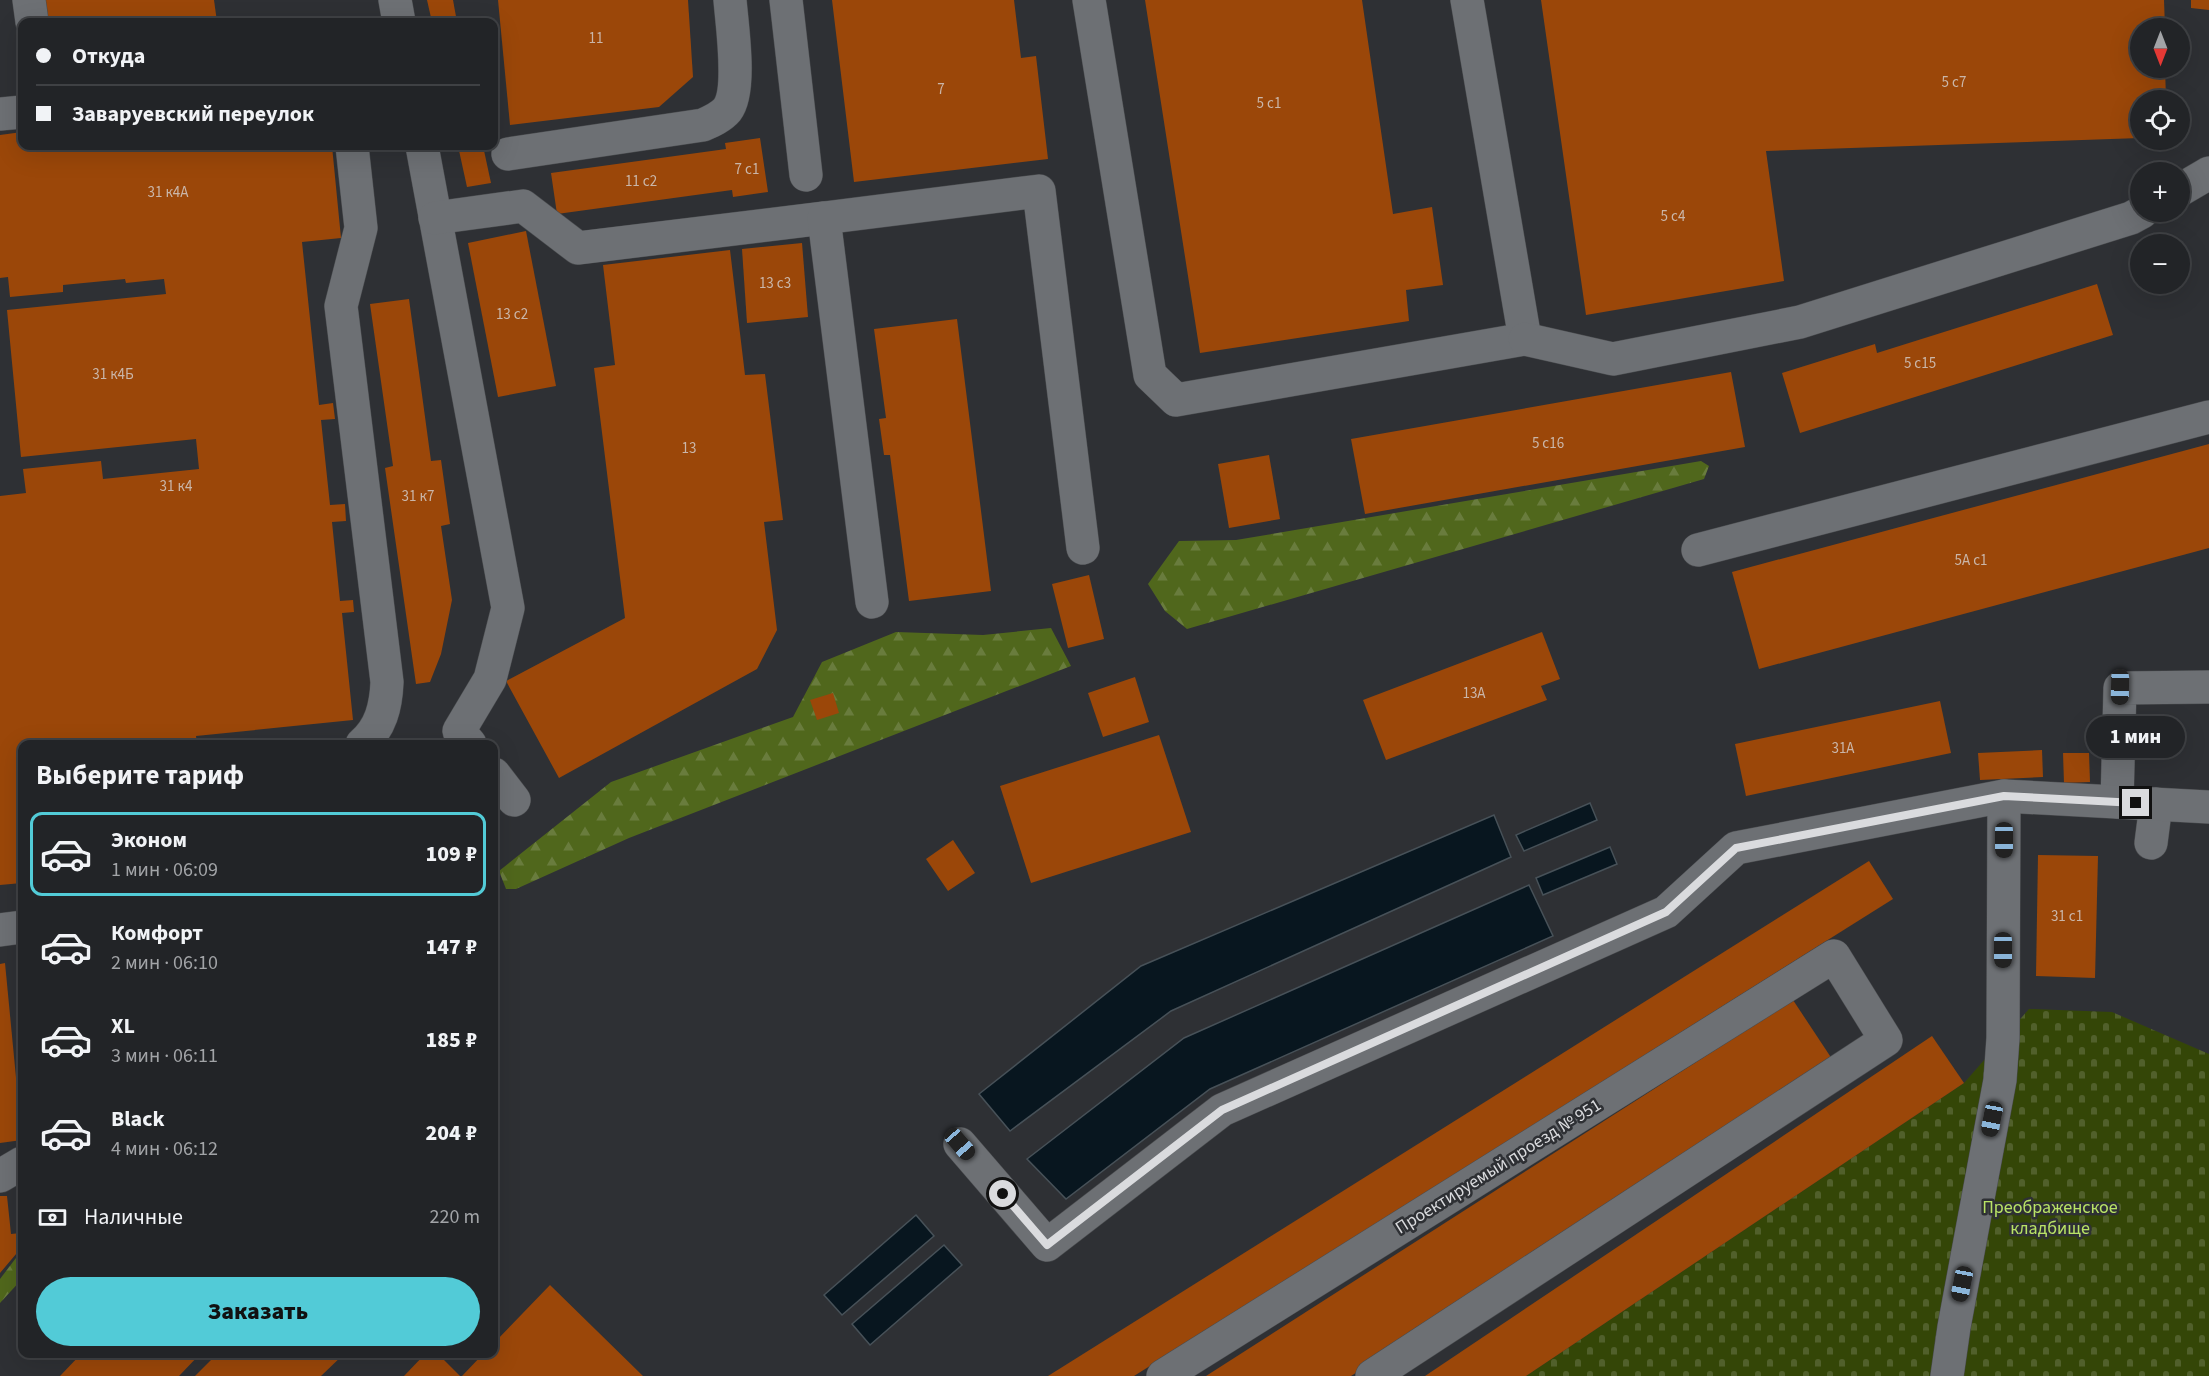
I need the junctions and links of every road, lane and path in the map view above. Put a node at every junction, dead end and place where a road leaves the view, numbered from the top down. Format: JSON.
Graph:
{"nodes":[{"id":1,"x":29,"y":0,"type":"edge"},
{"id":2,"x":395,"y":0,"type":"edge"},
{"id":3,"x":730,"y":0,"type":"edge"},
{"id":4,"x":786,"y":0,"type":"edge"},
{"id":5,"x":1089,"y":0,"type":"edge"},
{"id":6,"x":1467,"y":0,"type":"edge"},
{"id":7,"x":31,"y":18,"type":"edge"},
{"id":8,"x":398,"y":18,"type":"edge"},
{"id":9,"x":18,"y":112,"type":"edge"},
{"id":10,"x":0,"y":114,"type":"edge"},
{"id":11,"x":352,"y":150,"type":"edge"},
{"id":12,"x":423,"y":150,"type":"edge"},
{"id":13,"x":507,"y":154,"type":"dead end"},
{"id":14,"x":2209,"y":173,"type":"edge"},
{"id":15,"x":806,"y":175,"type":"dead end"},
{"id":16,"x":2190,"y":184,"type":"edge"},
{"id":17,"x":435,"y":218,"type":"junction"},
{"id":18,"x":824,"y":218,"type":"junction"},
{"id":19,"x":2130,"y":218,"type":"edge"},
{"id":20,"x":1525,"y":339,"type":"junction"},
{"id":21,"x":2209,"y":417,"type":"edge"},
{"id":22,"x":1083,"y":548,"type":"dead end"},
{"id":23,"x":1698,"y":550,"type":"dead end"},
{"id":24,"x":872,"y":602,"type":"dead end"},
{"id":25,"x":2209,"y":687,"type":"edge"},
{"id":26,"x":365,"y":740,"type":"edge"},
{"id":27,"x":467,"y":740,"type":"edge"},
{"id":28,"x":498,"y":779,"type":"edge"},
{"id":29,"x":514,"y":800,"type":"dead end"},
{"id":30,"x":1988,"y":800,"type":"junction"},
{"id":31,"x":2117,"y":802,"type":"junction"},
{"id":32,"x":2156,"y":804,"type":"junction"},
{"id":33,"x":2209,"y":807,"type":"edge"},
{"id":34,"x":2151,"y":843,"type":"dead end"},
{"id":35,"x":18,"y":928,"type":"edge"},
{"id":36,"x":0,"y":930,"type":"edge"},
{"id":37,"x":960,"y":1144,"type":"dead end"},
{"id":38,"x":18,"y":1166,"type":"edge"},
{"id":39,"x":0,"y":1176,"type":"edge"},
{"id":40,"x":1163,"y":1376,"type":"edge"},
{"id":41,"x":1372,"y":1376,"type":"edge"},
{"id":42,"x":1947,"y":1376,"type":"edge"}],
"edges":[{"from":1,"to":7,"type":"street"},
{"from":2,"to":8,"type":"street"},
{"from":3,"to":13,"type":"street"},
{"from":4,"to":15,"type":"street"},
{"from":5,"to":20,"type":"street"},
{"from":6,"to":20,"type":"street"},
{"from":9,"to":10,"type":"street"},
{"from":11,"to":26,"type":"street"},
{"from":12,"to":17,"type":"street"},
{"from":14,"to":16,"type":"street"},
{"from":17,"to":18,"type":"street"},
{"from":17,"to":27,"type":"street"},
{"from":18,"to":22,"type":"street"},
{"from":18,"to":24,"type":"street"},
{"from":19,"to":20,"type":"street"},
{"from":21,"to":23,"type":"street"},
{"from":25,"to":31,"type":"street"},
{"from":28,"to":29,"type":"street"},
{"from":30,"to":31,"type":"street"},
{"from":30,"to":37,"type":"street"},
{"from":30,"to":42,"type":"street"},
{"from":31,"to":32,"type":"street"},
{"from":32,"to":33,"type":"street"},
{"from":32,"to":34,"type":"street"},
{"from":35,"to":36,"type":"street"},
{"from":38,"to":39,"type":"street"},
{"from":40,"to":41,"type":"street","name":"Проектируемый проезд № 951"}]}
